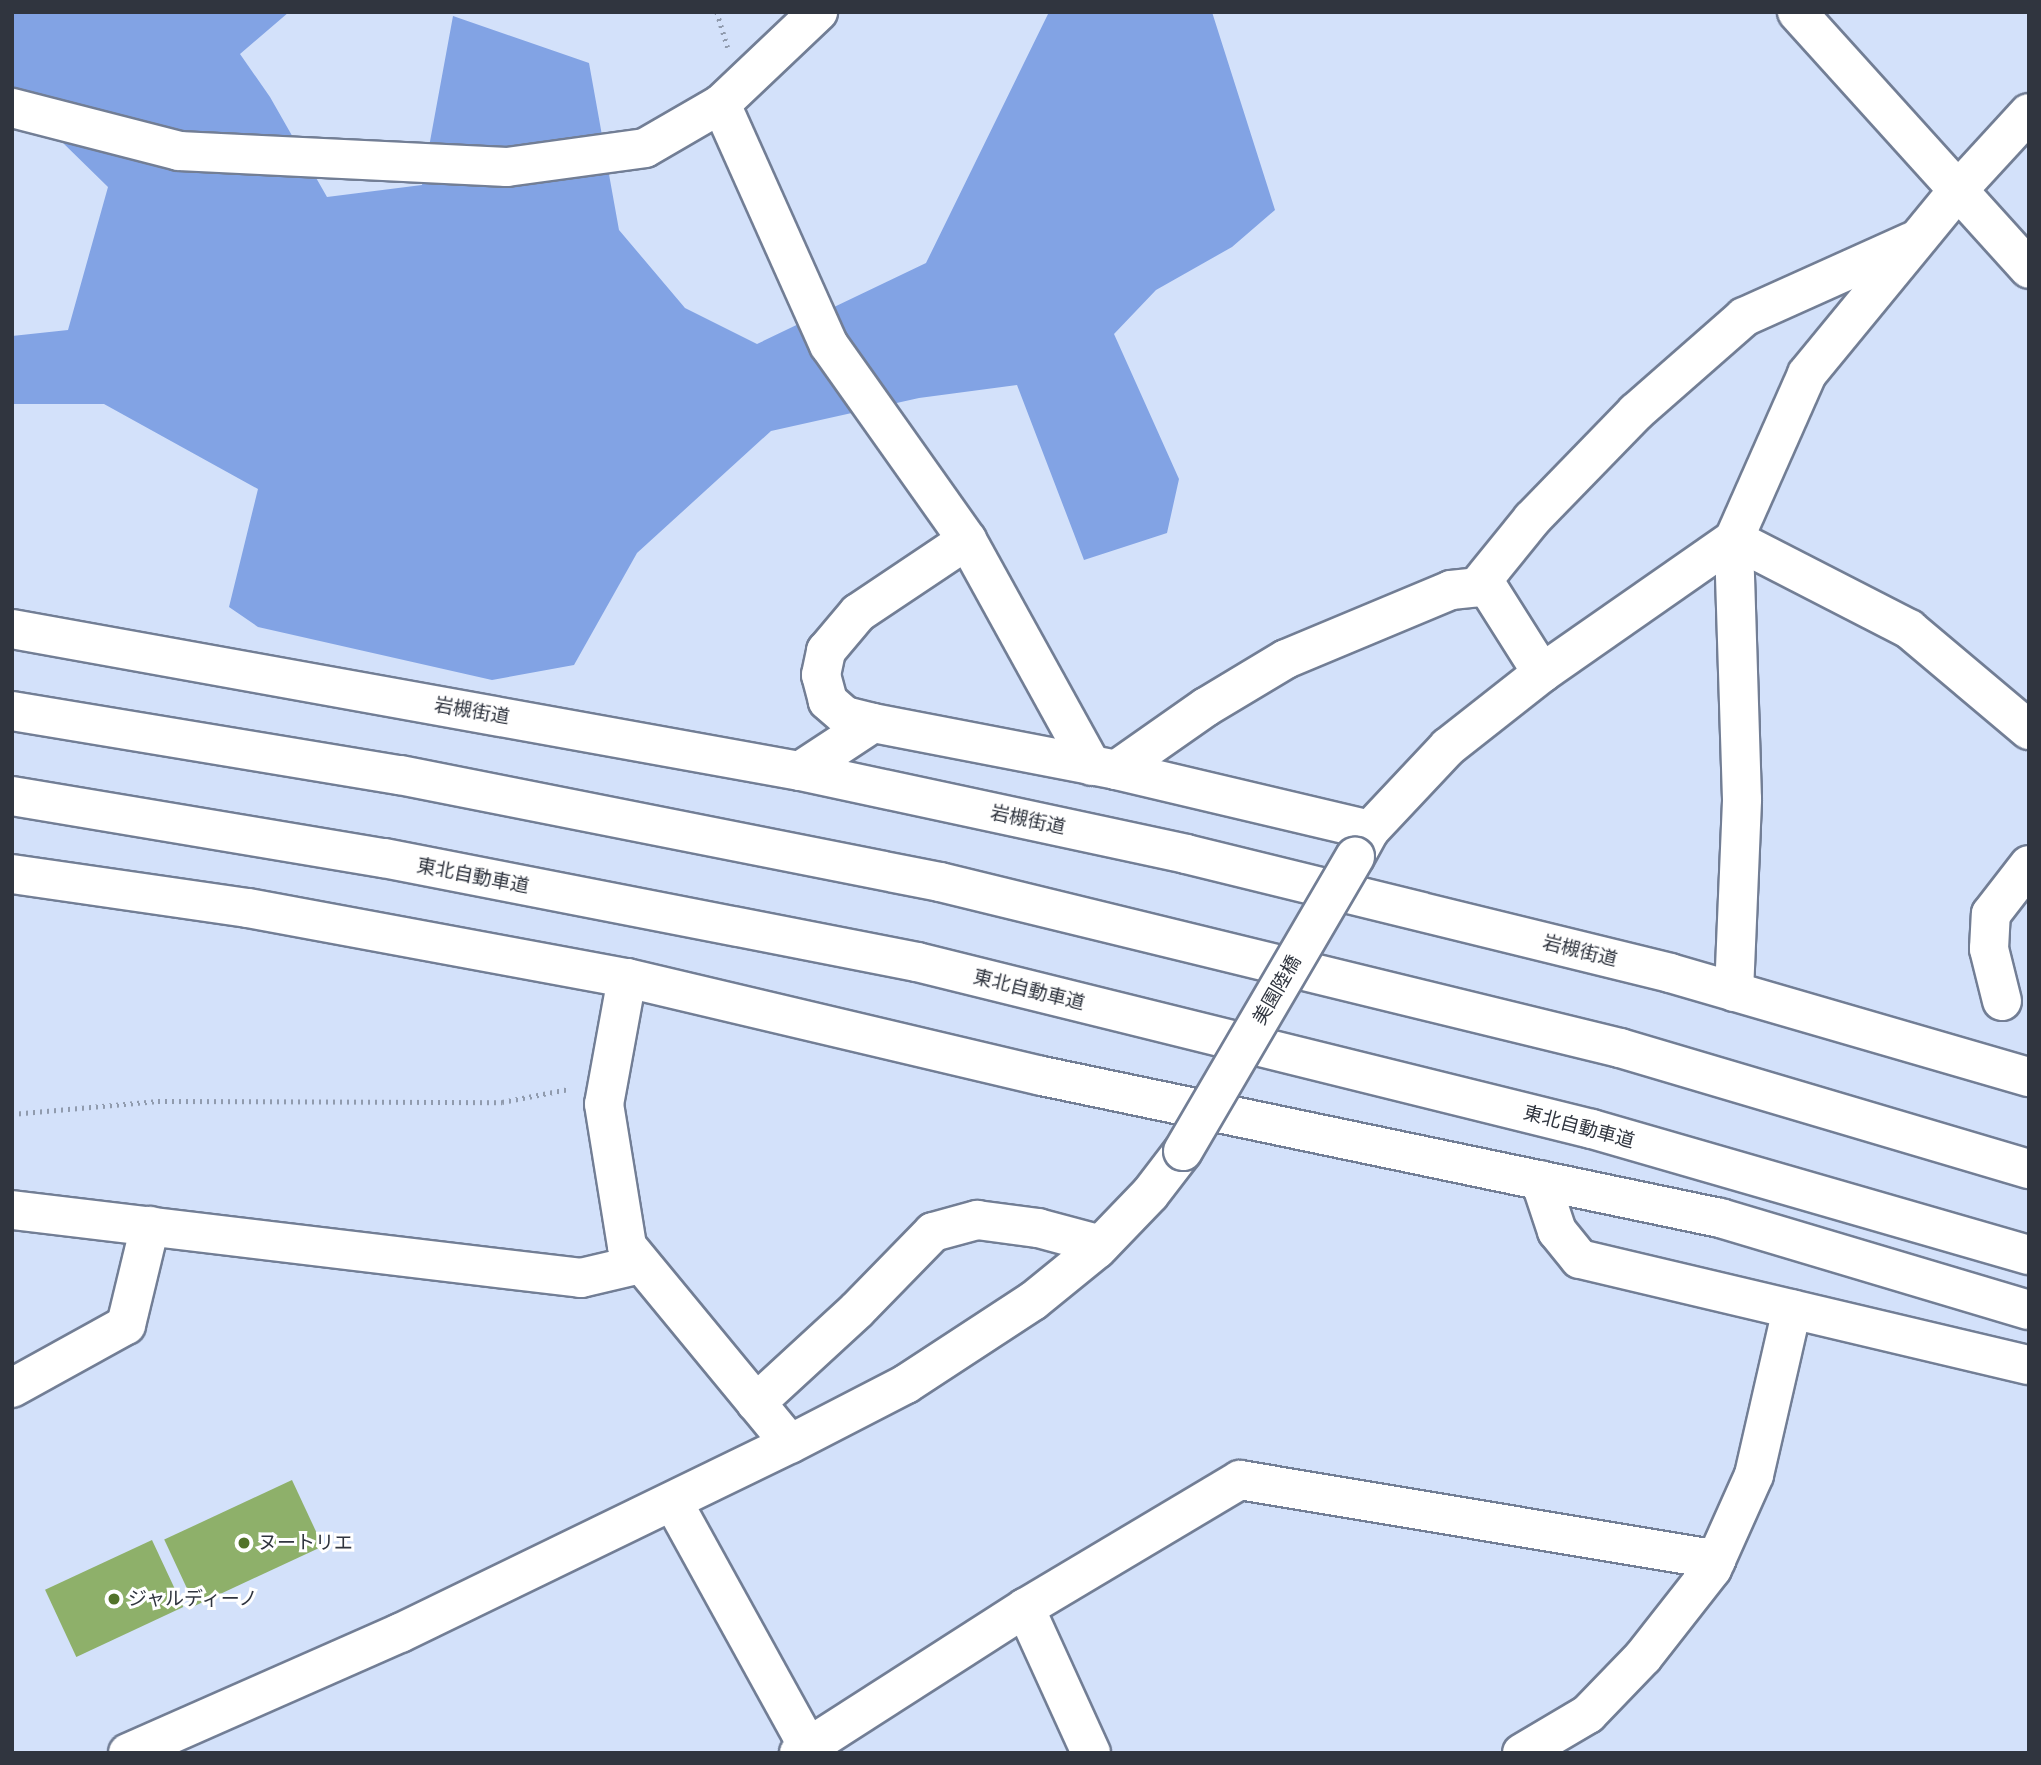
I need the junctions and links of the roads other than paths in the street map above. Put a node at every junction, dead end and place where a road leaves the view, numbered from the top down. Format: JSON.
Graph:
{"nodes":[{"id":1,"x":818,"y":12,"type":"edge"},
{"id":2,"x":1797,"y":12,"type":"edge"},
{"id":3,"x":721,"y":104,"type":"junction"},
{"id":4,"x":12,"y":108,"type":"edge"},
{"id":5,"x":2029,"y":113,"type":"edge"},
{"id":6,"x":1959,"y":188,"type":"junction"},
{"id":7,"x":1919,"y":238,"type":"junction"},
{"id":8,"x":2029,"y":269,"type":"edge"},
{"id":9,"x":1734,"y":539,"type":"junction"},
{"id":10,"x":968,"y":540,"type":"junction"},
{"id":11,"x":1477,"y":587,"type":"junction"},
{"id":12,"x":12,"y":629,"type":"edge"},
{"id":13,"x":1542,"y":673,"type":"junction"},
{"id":14,"x":12,"y":711,"type":"edge"},
{"id":15,"x":873,"y":723,"type":"junction"},
{"id":16,"x":2029,"y":730,"type":"edge"},
{"id":17,"x":1104,"y":768,"type":"junction"},
{"id":18,"x":800,"y":771,"type":"junction"},
{"id":19,"x":12,"y":796,"type":"edge"},
{"id":20,"x":1362,"y":844,"type":"junction"},
{"id":21,"x":2029,"y":865,"type":"edge"},
{"id":22,"x":12,"y":874,"type":"edge"},
{"id":23,"x":627,"y":978,"type":"junction"},
{"id":24,"x":1734,"y":992,"type":"junction"},
{"id":25,"x":2002,"y":1002,"type":"dead end"},
{"id":26,"x":2029,"y":1077,"type":"edge"},
{"id":27,"x":2029,"y":1169,"type":"edge"},
{"id":28,"x":1540,"y":1180,"type":"junction"},
{"id":29,"x":12,"y":1210,"type":"edge"},
{"id":30,"x":150,"y":1226,"type":"junction"},
{"id":31,"x":1101,"y":1245,"type":"junction"},
{"id":32,"x":2029,"y":1255,"type":"edge"},
{"id":33,"x":640,"y":1264,"type":"junction"},
{"id":34,"x":1792,"y":1310,"type":"junction"},
{"id":35,"x":2029,"y":1310,"type":"edge"},
{"id":36,"x":2029,"y":1366,"type":"edge"},
{"id":37,"x":12,"y":1388,"type":"edge"},
{"id":38,"x":756,"y":1403,"type":"junction"},
{"id":39,"x":790,"y":1444,"type":"junction"},
{"id":40,"x":673,"y":1502,"type":"junction"},
{"id":41,"x":1716,"y":1560,"type":"junction"},
{"id":42,"x":1025,"y":1608,"type":"junction"},
{"id":43,"x":1537,"y":1750,"type":"edge"},
{"id":44,"x":804,"y":1751,"type":"edge"},
{"id":45,"x":128,"y":1753,"type":"edge"},
{"id":46,"x":1091,"y":1753,"type":"edge"}],
"edges":[{"from":1,"to":3,"type":"main road"},
{"from":2,"to":6,"type":"main road"},
{"from":3,"to":4,"type":"main road"},
{"from":3,"to":10,"type":"main road"},
{"from":5,"to":6,"type":"main road"},
{"from":6,"to":7,"type":"main road"},
{"from":6,"to":8,"type":"main road"},
{"from":7,"to":9,"type":"main road"},
{"from":7,"to":11,"type":"main road"},
{"from":9,"to":13,"type":"main road","name":"美園陸橋"},
{"from":9,"to":16,"type":"main road"},
{"from":9,"to":24,"type":"main road"},
{"from":10,"to":15,"type":"main road"},
{"from":10,"to":17,"type":"main road"},
{"from":11,"to":13,"type":"main road"},
{"from":11,"to":17,"type":"main road"},
{"from":12,"to":18,"type":"main road","name":"岩槻街道"},
{"from":13,"to":20,"type":"main road","name":"美園陸橋"},
{"from":14,"to":27,"type":"main road"},
{"from":15,"to":17,"type":"main road"},
{"from":15,"to":18,"type":"main road"},
{"from":17,"to":20,"type":"main road"},
{"from":18,"to":24,"type":"main road","name":"岩槻街道"},
{"from":19,"to":32,"type":"main road","name":"東北自動車道"},
{"from":20,"to":31,"type":"main road","name":"美園陸橋","bridge":true},
{"from":21,"to":25,"type":"main road"},
{"from":22,"to":23,"type":"main road"},
{"from":23,"to":28,"type":"main road"},
{"from":23,"to":33,"type":"main road"},
{"from":24,"to":26,"type":"main road","name":"岩槻街道"},
{"from":28,"to":34,"type":"main road"},
{"from":28,"to":35,"type":"main road"},
{"from":29,"to":30,"type":"main road"},
{"from":30,"to":33,"type":"main road"},
{"from":30,"to":37,"type":"main road"},
{"from":31,"to":38,"type":"main road"},
{"from":31,"to":39,"type":"main road","name":"美園陸橋"},
{"from":33,"to":38,"type":"main road"},
{"from":34,"to":36,"type":"main road"},
{"from":34,"to":41,"type":"main road"},
{"from":38,"to":39,"type":"main road"},
{"from":39,"to":40,"type":"main road","name":"美園陸橋"},
{"from":40,"to":44,"type":"main road"},
{"from":40,"to":45,"type":"main road","name":"美園陸橋"},
{"from":41,"to":42,"type":"main road"},
{"from":41,"to":43,"type":"main road"},
{"from":42,"to":44,"type":"main road"},
{"from":42,"to":46,"type":"main road"}]}
